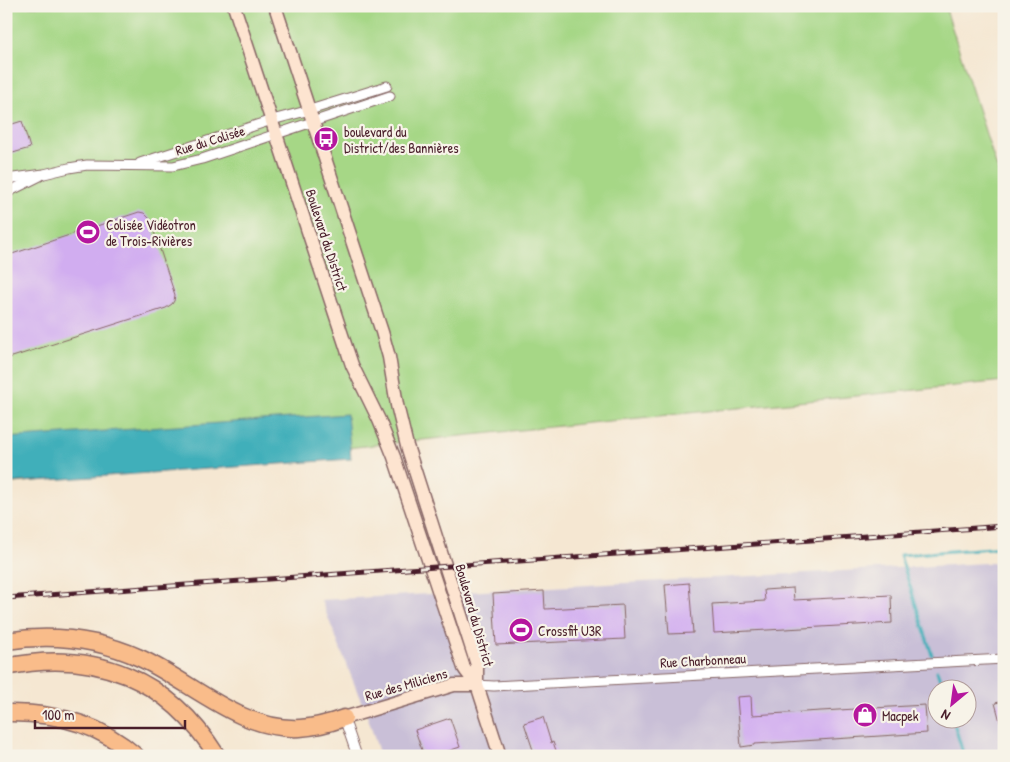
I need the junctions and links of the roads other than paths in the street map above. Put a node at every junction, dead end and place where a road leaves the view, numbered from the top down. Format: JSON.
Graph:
{"nodes":[{"id":1,"x":234,"y":6,"type":"edge"},
{"id":2,"x":276,"y":6,"type":"edge"},
{"id":3,"x":387,"y":86,"type":"dead end"},
{"id":4,"x":390,"y":96,"type":"dead end"},
{"id":5,"x":311,"y":116,"type":"junction"},
{"id":6,"x":272,"y":120,"type":"junction"},
{"id":7,"x":276,"y":134,"type":"junction"},
{"id":8,"x":133,"y":166,"type":"junction"},
{"id":9,"x":44,"y":174,"type":"junction"},
{"id":10,"x":6,"y":179,"type":"edge"},
{"id":11,"x":6,"y":193,"type":"edge"},
{"id":12,"x":6,"y":641,"type":"edge"},
{"id":13,"x":1004,"y":659,"type":"edge"},
{"id":14,"x":6,"y":667,"type":"edge"},
{"id":15,"x":477,"y":685,"type":"junction"},
{"id":16,"x":6,"y":713,"type":"edge"},
{"id":17,"x":344,"y":718,"type":"junction"},
{"id":18,"x":136,"y":756,"type":"edge"},
{"id":19,"x":218,"y":756,"type":"edge"},
{"id":20,"x":357,"y":756,"type":"edge"},
{"id":21,"x":500,"y":756,"type":"edge"}],
"edges":[{"from":1,"to":6,"type":"street","name":"Boulevard du District"},
{"from":2,"to":5,"type":"street","name":"Boulevard du District"},
{"from":3,"to":5,"type":"street"},
{"from":4,"to":5,"type":"street"},
{"from":5,"to":6,"type":"street","name":"Rue du Colisée"},
{"from":5,"to":7,"type":"street","name":"Rue du Colisée"},
{"from":5,"to":15,"type":"street","name":"Boulevard du District"},
{"from":6,"to":7,"type":"street","name":"Boulevard du District"},
{"from":6,"to":8,"type":"street","name":"Rue du Colisée"},
{"from":7,"to":8,"type":"street","name":"Rue du Colisée"},
{"from":7,"to":15,"type":"street","name":"Boulevard du District"},
{"from":8,"to":9,"type":"street","name":"Rue du Colisée"},
{"from":9,"to":10,"type":"street","name":"Rue du Colisée"},
{"from":9,"to":11,"type":"street","name":"Rue du Colisée"},
{"from":12,"to":17,"type":"highway"},
{"from":13,"to":15,"type":"street","name":"Rue Charbonneau"},
{"from":14,"to":19,"type":"highway"},
{"from":15,"to":17,"type":"street","name":"Rue des Miliciens"},
{"from":15,"to":21,"type":"street"},
{"from":16,"to":18,"type":"highway"},
{"from":17,"to":20,"type":"street"}]}
